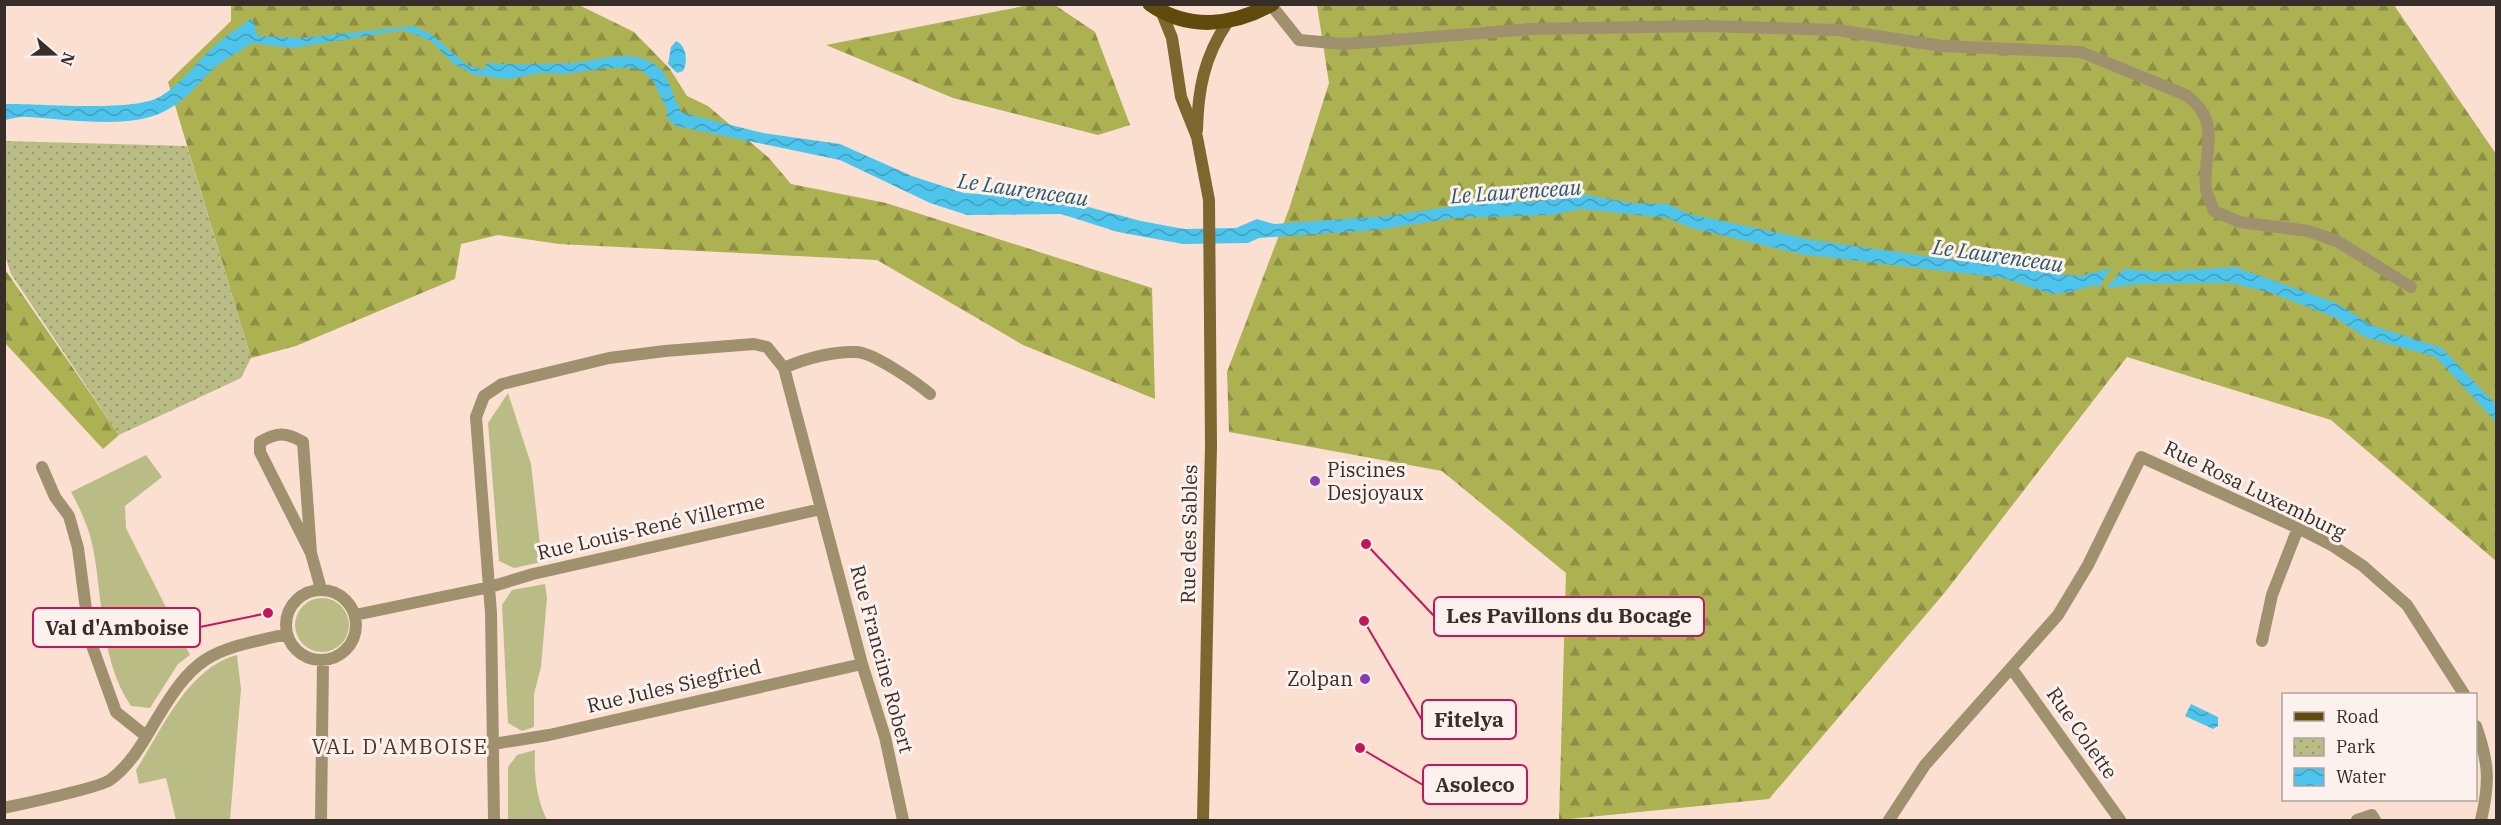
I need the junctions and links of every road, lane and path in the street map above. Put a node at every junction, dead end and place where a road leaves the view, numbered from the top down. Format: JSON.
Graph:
{"nodes":[{"id":1,"x":1271,"y":5,"type":"edge"},
{"id":2,"x":1156,"y":9,"type":"edge"},
{"id":3,"x":1227,"y":23,"type":"junction"},
{"id":4,"x":1197,"y":137,"type":"junction"},
{"id":5,"x":2411,"y":287,"type":"dead end"},
{"id":6,"x":784,"y":368,"type":"junction"},
{"id":7,"x":930,"y":394,"type":"dead end"},
{"id":8,"x":42,"y":467,"type":"dead end"},
{"id":9,"x":821,"y":509,"type":"junction"},
{"id":10,"x":2298,"y":528,"type":"junction"},
{"id":11,"x":311,"y":553,"type":"junction"},
{"id":12,"x":490,"y":587,"type":"junction"},
{"id":13,"x":321,"y":589,"type":"junction"},
{"id":14,"x":355,"y":615,"type":"junction"},
{"id":15,"x":287,"y":634,"type":"junction"},
{"id":16,"x":2262,"y":641,"type":"dead end"},
{"id":17,"x":323,"y":661,"type":"junction"},
{"id":18,"x":862,"y":663,"type":"junction"},
{"id":19,"x":2012,"y":669,"type":"junction"},
{"id":20,"x":2463,"y":693,"type":"edge"},
{"id":21,"x":2477,"y":731,"type":"edge"},
{"id":22,"x":146,"y":736,"type":"junction"},
{"id":23,"x":493,"y":744,"type":"junction"},
{"id":24,"x":4,"y":808,"type":"edge"},
{"id":25,"x":321,"y":820,"type":"edge"},
{"id":26,"x":494,"y":820,"type":"edge"},
{"id":27,"x":899,"y":820,"type":"edge"},
{"id":28,"x":1203,"y":820,"type":"edge"},
{"id":29,"x":1889,"y":820,"type":"edge"},
{"id":30,"x":2120,"y":820,"type":"edge"},
{"id":31,"x":2357,"y":820,"type":"edge"},
{"id":32,"x":2375,"y":820,"type":"edge"},
{"id":33,"x":2481,"y":820,"type":"edge"}],
"edges":[{"from":1,"to":3,"type":"main road"},
{"from":1,"to":5,"type":"street"},
{"from":2,"to":3,"type":"main road"},
{"from":2,"to":4,"type":"main road"},
{"from":3,"to":4,"type":"main road"},
{"from":4,"to":28,"type":"main road","name":"Rue des Sables"},
{"from":6,"to":7,"type":"street"},
{"from":6,"to":9,"type":"street","name":"Rue Francine Robert"},
{"from":6,"to":12,"type":"street"},
{"from":8,"to":22,"type":"street"},
{"from":9,"to":12,"type":"street","name":"Rue Louis-René Villerme"},
{"from":9,"to":18,"type":"street","name":"Rue Francine Robert"},
{"from":10,"to":16,"type":"street"},
{"from":10,"to":19,"type":"street","name":"Rue Rosa Luxemburg"},
{"from":10,"to":20,"type":"street","name":"Rue Rosa Luxemburg"},
{"from":11,"to":11,"type":"street"},
{"from":11,"to":13,"type":"street"},
{"from":12,"to":14,"type":"street","name":"Rue Louis-René Villerme"},
{"from":12,"to":23,"type":"street"},
{"from":13,"to":14,"type":"street"},
{"from":13,"to":15,"type":"street"},
{"from":14,"to":17,"type":"street"},
{"from":15,"to":17,"type":"street"},
{"from":15,"to":22,"type":"street"},
{"from":17,"to":25,"type":"street"},
{"from":18,"to":23,"type":"street","name":"Rue Jules Siegfried"},
{"from":18,"to":27,"type":"street","name":"Rue Francine Robert"},
{"from":19,"to":29,"type":"street"},
{"from":19,"to":30,"type":"street","name":"Rue Colette"},
{"from":21,"to":33,"type":"street"},
{"from":22,"to":24,"type":"street"},
{"from":23,"to":26,"type":"street"},
{"from":31,"to":32,"type":"street"}]}
